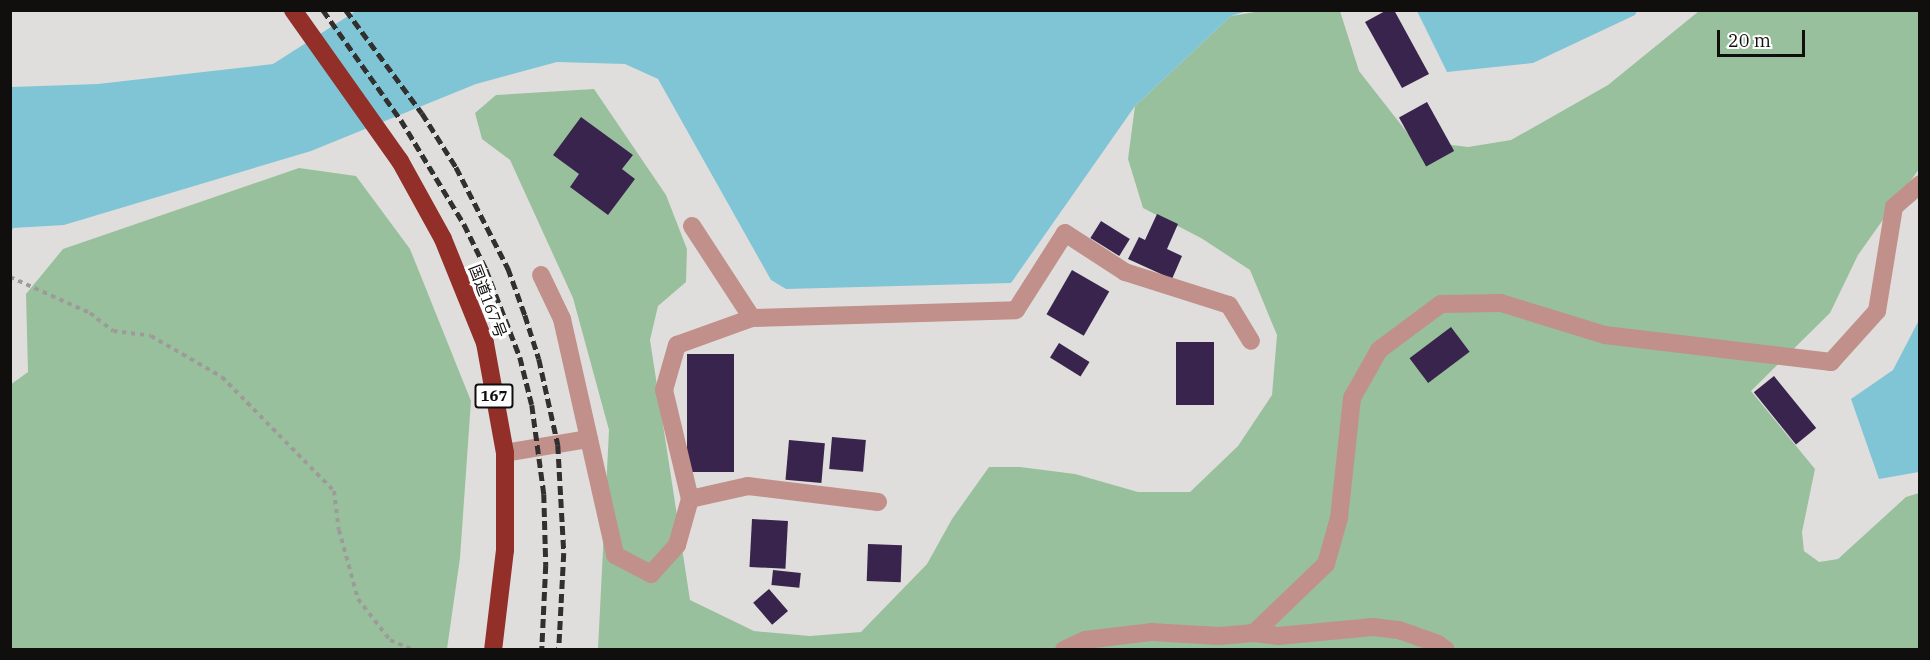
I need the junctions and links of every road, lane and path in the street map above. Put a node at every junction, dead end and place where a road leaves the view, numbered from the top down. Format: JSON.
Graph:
{"nodes":[{"id":1,"x":296,"y":14,"type":"edge"},
{"id":2,"x":1920,"y":184,"type":"edge"},
{"id":3,"x":692,"y":226,"type":"dead end"},
{"id":4,"x":540,"y":275,"type":"dead end"},
{"id":5,"x":10,"y":277,"type":"edge"},
{"id":6,"x":752,"y":318,"type":"junction"},
{"id":7,"x":1251,"y":341,"type":"dead end"},
{"id":8,"x":589,"y":439,"type":"junction"},
{"id":9,"x":505,"y":453,"type":"junction"},
{"id":10,"x":690,"y":500,"type":"junction"},
{"id":11,"x":878,"y":502,"type":"dead end"},
{"id":12,"x":1254,"y":633,"type":"junction"},
{"id":13,"x":413,"y":650,"type":"edge"},
{"id":14,"x":493,"y":650,"type":"edge"},
{"id":15,"x":1064,"y":650,"type":"edge"},
{"id":16,"x":1446,"y":650,"type":"edge"}],
"edges":[{"from":1,"to":9,"type":"highway","name":"国道167号","number":"167"},
{"from":2,"to":12,"type":"lane"},
{"from":3,"to":6,"type":"lane"},
{"from":4,"to":8,"type":"lane"},
{"from":5,"to":13,"type":"path"},
{"from":6,"to":7,"type":"lane"},
{"from":6,"to":10,"type":"lane"},
{"from":8,"to":9,"type":"lane"},
{"from":8,"to":10,"type":"lane"},
{"from":9,"to":14,"type":"highway","name":"国道167号","number":"167"},
{"from":10,"to":11,"type":"lane"},
{"from":12,"to":15,"type":"lane"},
{"from":12,"to":16,"type":"lane"}]}
